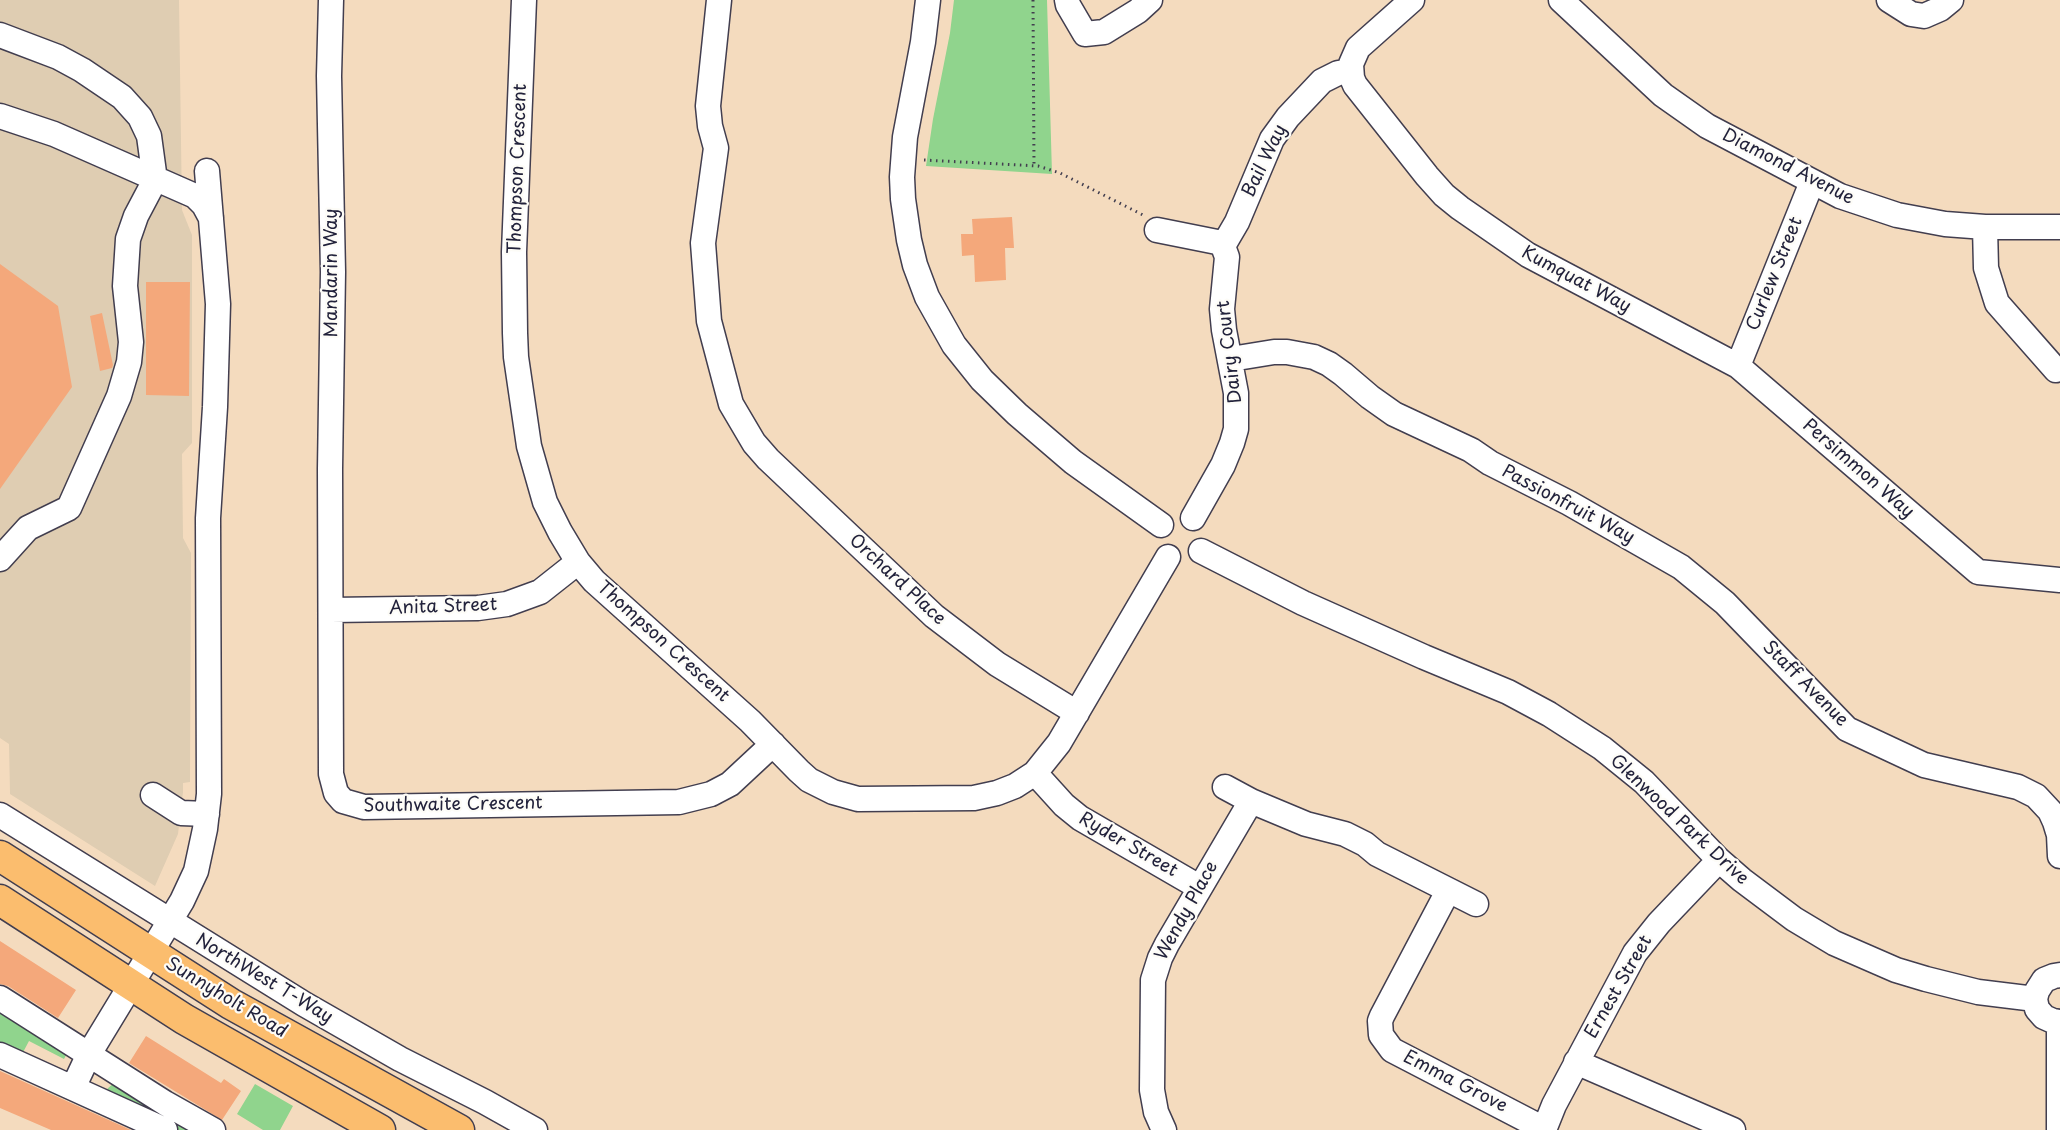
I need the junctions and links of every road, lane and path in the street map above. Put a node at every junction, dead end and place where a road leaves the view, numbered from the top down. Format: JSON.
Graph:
{"nodes":[{"id":1,"x":331,"y":0,"type":"edge"},
{"id":2,"x":524,"y":0,"type":"edge"},
{"id":3,"x":719,"y":0,"type":"edge"},
{"id":4,"x":928,"y":0,"type":"edge"},
{"id":5,"x":1034,"y":0,"type":"edge"},
{"id":6,"x":1067,"y":0,"type":"edge"},
{"id":7,"x":1150,"y":0,"type":"edge"},
{"id":8,"x":1412,"y":0,"type":"edge"},
{"id":9,"x":1562,"y":0,"type":"edge"},
{"id":10,"x":1889,"y":0,"type":"edge"},
{"id":11,"x":1951,"y":0,"type":"edge"},
{"id":12,"x":0,"y":35,"type":"edge"},
{"id":13,"x":1352,"y":71,"type":"junction"},
{"id":14,"x":0,"y":116,"type":"edge"},
{"id":15,"x":922,"y":160,"type":"dead end"},
{"id":16,"x":1034,"y":166,"type":"junction"},
{"id":17,"x":207,"y":171,"type":"dead end"},
{"id":18,"x":155,"y":180,"type":"junction"},
{"id":19,"x":1812,"y":182,"type":"junction"},
{"id":20,"x":211,"y":218,"type":"junction"},
{"id":21,"x":2060,"y":226,"type":"edge"},
{"id":22,"x":1985,"y":227,"type":"junction"},
{"id":23,"x":1157,"y":230,"type":"joint"},
{"id":24,"x":1223,"y":246,"type":"junction"},
{"id":25,"x":1231,"y":359,"type":"junction"},
{"id":26,"x":1738,"y":366,"type":"junction"},
{"id":27,"x":2056,"y":370,"type":"dead end"},
{"id":28,"x":330,"y":469,"type":"joint"},
{"id":29,"x":1193,"y":518,"type":"junction"},
{"id":30,"x":1161,"y":525,"type":"junction"},
{"id":31,"x":1201,"y":551,"type":"junction"},
{"id":32,"x":1168,"y":557,"type":"junction"},
{"id":33,"x":0,"y":559,"type":"edge"},
{"id":34,"x":579,"y":562,"type":"junction"},
{"id":35,"x":2060,"y":580,"type":"edge"},
{"id":36,"x":1725,"y":603,"type":"joint"},
{"id":37,"x":331,"y":610,"type":"junction"},
{"id":38,"x":1077,"y":713,"type":"junction"},
{"id":39,"x":773,"y":744,"type":"junction"},
{"id":40,"x":1035,"y":773,"type":"junction"},
{"id":41,"x":1225,"y":787,"type":"dead end"},
{"id":42,"x":153,"y":795,"type":"dead end"},
{"id":43,"x":1251,"y":801,"type":"junction"},
{"id":44,"x":2055,"y":808,"type":"edge"},
{"id":45,"x":207,"y":814,"type":"junction"},
{"id":46,"x":0,"y":815,"type":"edge"},
{"id":47,"x":0,"y":856,"type":"edge"},
{"id":48,"x":2060,"y":856,"type":"edge"},
{"id":49,"x":1719,"y":860,"type":"junction"},
{"id":50,"x":1199,"y":887,"type":"junction"},
{"id":51,"x":1448,"y":891,"type":"junction"},
{"id":52,"x":0,"y":900,"type":"edge"},
{"id":53,"x":1476,"y":904,"type":"dead end"},
{"id":54,"x":170,"y":922,"type":"junction"},
{"id":55,"x":150,"y":952,"type":"junction"},
{"id":56,"x":2060,"y":975,"type":"edge"},
{"id":57,"x":130,"y":985,"type":"junction"},
{"id":58,"x":0,"y":998,"type":"edge"},
{"id":59,"x":2035,"y":999,"type":"junction"},
{"id":60,"x":2060,"y":1022,"type":"edge"},
{"id":61,"x":89,"y":1054,"type":"junction"},
{"id":62,"x":0,"y":1055,"type":"edge"},
{"id":63,"x":1576,"y":1062,"type":"junction"},
{"id":64,"x":73,"y":1088,"type":"junction"},
{"id":65,"x":1544,"y":1129,"type":"edge"},
{"id":66,"x":165,"y":1130,"type":"edge"},
{"id":67,"x":213,"y":1130,"type":"edge"},
{"id":68,"x":380,"y":1130,"type":"edge"},
{"id":69,"x":459,"y":1130,"type":"edge"},
{"id":70,"x":535,"y":1130,"type":"edge"},
{"id":71,"x":1164,"y":1130,"type":"edge"},
{"id":72,"x":1733,"y":1130,"type":"edge"},
{"id":73,"x":2059,"y":1130,"type":"edge"}],
"edges":[{"from":1,"to":28,"type":"street","name":"Mandarin Way"},
{"from":2,"to":34,"type":"street","name":"Thompson Crescent"},
{"from":3,"to":38,"type":"street","name":"Orchard Place"},
{"from":4,"to":30,"type":"street"},
{"from":5,"to":16,"type":"path"},
{"from":6,"to":7,"type":"street"},
{"from":8,"to":13,"type":"street"},
{"from":9,"to":19,"type":"street","name":"Diamond Avenue"},
{"from":10,"to":11,"type":"street"},
{"from":12,"to":18,"type":"street"},
{"from":13,"to":24,"type":"street","name":"Bail Way"},
{"from":13,"to":26,"type":"street","name":"Kumquat Way"},
{"from":14,"to":18,"type":"street"},
{"from":15,"to":16,"type":"path"},
{"from":16,"to":23,"type":"path"},
{"from":17,"to":20,"type":"street"},
{"from":18,"to":20,"type":"street"},
{"from":18,"to":33,"type":"street"},
{"from":19,"to":22,"type":"street","name":"Diamond Avenue"},
{"from":19,"to":26,"type":"street","name":"Curlew Street"},
{"from":20,"to":45,"type":"street"},
{"from":21,"to":22,"type":"street","name":"Diamond Avenue"},
{"from":22,"to":27,"type":"street"},
{"from":23,"to":24,"type":"street"},
{"from":24,"to":25,"type":"street","name":"Dairy Court"},
{"from":25,"to":29,"type":"street","name":"Dairy Court"},
{"from":25,"to":36,"type":"street","name":"Passionfruit Way"},
{"from":26,"to":35,"type":"street","name":"Persimmon Way"},
{"from":28,"to":37,"type":"street","name":"Southwaite Crescent"},
{"from":29,"to":30,"type":"street"},
{"from":29,"to":31,"type":"street"},
{"from":30,"to":32,"type":"street"},
{"from":31,"to":32,"type":"street"},
{"from":31,"to":49,"type":"street","name":"Glenwood Park Drive"},
{"from":32,"to":38,"type":"street","name":"Thompson Crescent"},
{"from":34,"to":37,"type":"street","name":"Anita Street"},
{"from":34,"to":39,"type":"street","name":"Thompson Crescent"},
{"from":36,"to":44,"type":"street","name":"Staff Avenue"},
{"from":37,"to":39,"type":"street","name":"Southwaite Crescent"},
{"from":38,"to":40,"type":"street","name":"Thompson Crescent"},
{"from":39,"to":40,"type":"street","name":"Thompson Crescent"},
{"from":40,"to":50,"type":"street","name":"Ryder Street"},
{"from":41,"to":43,"type":"street"},
{"from":42,"to":45,"type":"street"},
{"from":43,"to":50,"type":"street","name":"Wendy Place"},
{"from":43,"to":51,"type":"street"},
{"from":44,"to":48,"type":"street","name":"Staff Avenue"},
{"from":45,"to":54,"type":"street"},
{"from":46,"to":54,"type":"street","name":"NorthWest T-Way"},
{"from":47,"to":55,"type":"main road","name":"Sunnyholt Road"},
{"from":49,"to":59,"type":"street","name":"Glenwood Park Drive"},
{"from":49,"to":63,"type":"street","name":"Ernest Street"},
{"from":50,"to":71,"type":"street","name":"Wendy Place"},
{"from":51,"to":53,"type":"street"},
{"from":51,"to":65,"type":"street","name":"Emma Grove"},
{"from":52,"to":57,"type":"main road"},
{"from":54,"to":55,"type":"street"},
{"from":54,"to":70,"type":"street","name":"NorthWest T-Way"},
{"from":55,"to":57,"type":"street"},
{"from":55,"to":69,"type":"main road","name":"Sunnyholt Road"},
{"from":56,"to":59,"type":"street"},
{"from":57,"to":61,"type":"street"},
{"from":57,"to":68,"type":"main road"},
{"from":58,"to":61,"type":"street"},
{"from":59,"to":60,"type":"street"},
{"from":60,"to":73,"type":"street"},
{"from":61,"to":64,"type":"street"},
{"from":61,"to":67,"type":"street"},
{"from":62,"to":64,"type":"street"},
{"from":63,"to":65,"type":"street","name":"Ernest Street"},
{"from":63,"to":72,"type":"street"},
{"from":64,"to":66,"type":"street"}]}
